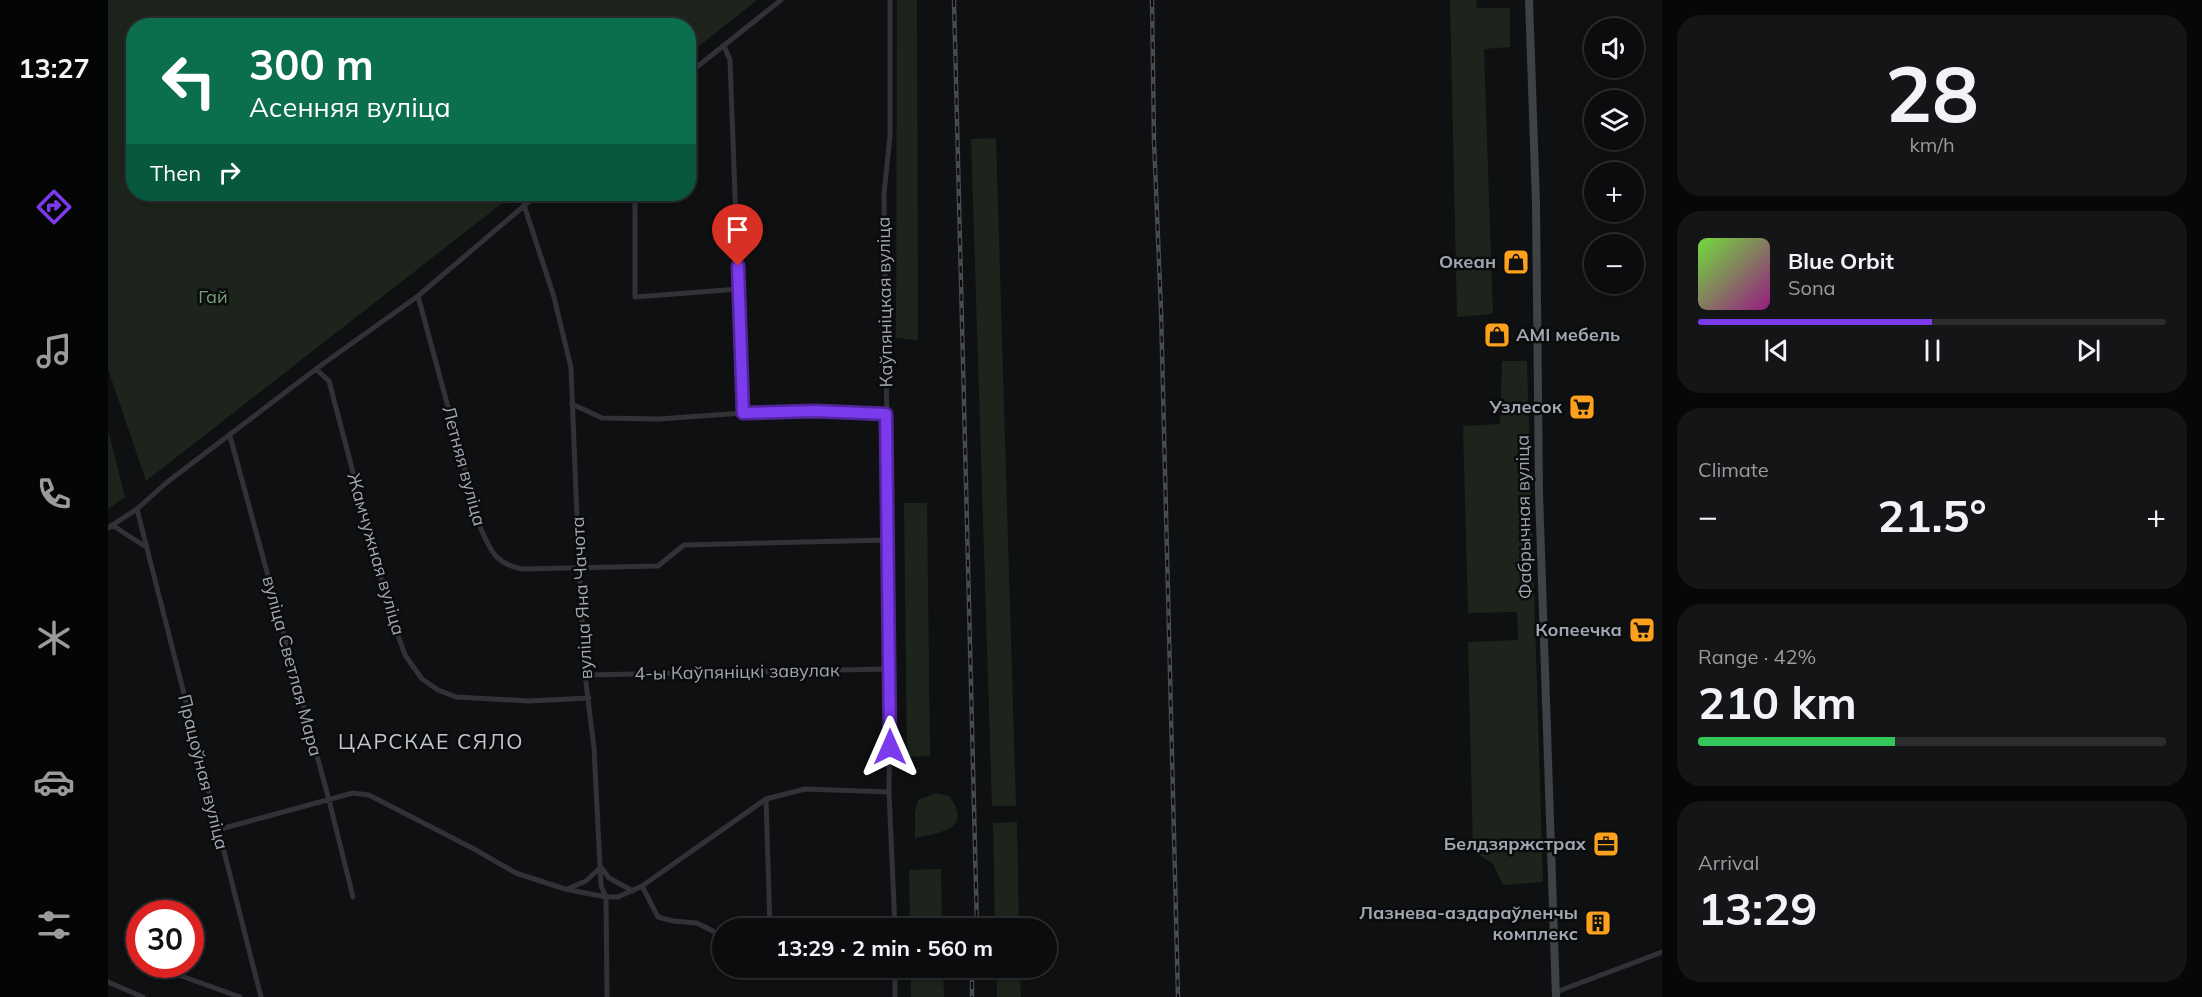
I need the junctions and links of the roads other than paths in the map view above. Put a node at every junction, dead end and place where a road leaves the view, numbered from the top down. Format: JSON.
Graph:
{"nodes":[{"id":1,"x":781,"y":0,"type":"edge"},
{"id":2,"x":890,"y":0,"type":"edge"},
{"id":3,"x":1529,"y":0,"type":"edge"},
{"id":4,"x":724,"y":46,"type":"junction"},
{"id":5,"x":696,"y":68,"type":"edge"},
{"id":6,"x":529,"y":201,"type":"edge"},
{"id":7,"x":635,"y":201,"type":"edge"},
{"id":8,"x":524,"y":205,"type":"junction"},
{"id":9,"x":739,"y":289,"type":"junction"},
{"id":10,"x":418,"y":296,"type":"junction"},
{"id":11,"x":316,"y":369,"type":"junction"},
{"id":12,"x":572,"y":404,"type":"junction"},
{"id":13,"x":743,"y":413,"type":"junction"},
{"id":14,"x":886,"y":414,"type":"junction"},
{"id":15,"x":230,"y":436,"type":"junction"},
{"id":16,"x":137,"y":509,"type":"junction"},
{"id":17,"x":110,"y":527,"type":"edge"},
{"id":18,"x":887,"y":540,"type":"junction"},
{"id":19,"x":146,"y":547,"type":"junction"},
{"id":20,"x":579,"y":568,"type":"junction"},
{"id":21,"x":890,"y":669,"type":"junction"},
{"id":22,"x":585,"y":675,"type":"junction"},
{"id":23,"x":589,"y":698,"type":"junction"},
{"id":24,"x":889,"y":792,"type":"junction"},
{"id":25,"x":766,"y":799,"type":"junction"},
{"id":26,"x":329,"y":800,"type":"junction"},
{"id":27,"x":217,"y":830,"type":"junction"},
{"id":28,"x":601,"y":867,"type":"junction"},
{"id":29,"x":642,"y":886,"type":"junction"},
{"id":30,"x":565,"y":889,"type":"junction"},
{"id":31,"x":633,"y":891,"type":"junction"},
{"id":32,"x":352,"y":897,"type":"dead end"},
{"id":33,"x":606,"y":897,"type":"junction"},
{"id":34,"x":770,"y":918,"type":"edge"},
{"id":35,"x":895,"y":918,"type":"edge"},
{"id":36,"x":712,"y":930,"type":"edge"},
{"id":37,"x":1662,"y":952,"type":"edge"},
{"id":38,"x":187,"y":978,"type":"edge"},
{"id":39,"x":895,"y":978,"type":"edge"},
{"id":40,"x":108,"y":982,"type":"edge"},
{"id":41,"x":1556,"y":995,"type":"edge"},
{"id":42,"x":143,"y":997,"type":"edge"},
{"id":43,"x":240,"y":997,"type":"edge"},
{"id":44,"x":261,"y":997,"type":"edge"},
{"id":45,"x":607,"y":997,"type":"edge"},
{"id":46,"x":895,"y":997,"type":"edge"}],
"edges":[{"from":1,"to":4,"type":"street"},
{"from":2,"to":14,"type":"street","name":"Каўпяніцкая вуліца"},
{"from":3,"to":41,"type":"main road","name":"Фабрычная вуліца"},
{"from":4,"to":5,"type":"street"},
{"from":4,"to":9,"type":"street"},
{"from":6,"to":8,"type":"street"},
{"from":7,"to":9,"type":"street"},
{"from":8,"to":10,"type":"street"},
{"from":8,"to":12,"type":"street","name":"вуліца Яна Чачота"},
{"from":9,"to":13,"type":"street"},
{"from":10,"to":11,"type":"street"},
{"from":10,"to":20,"type":"street","name":"Летняя вуліца"},
{"from":11,"to":15,"type":"street"},
{"from":11,"to":23,"type":"street","name":"Жамчужная вуліца"},
{"from":12,"to":13,"type":"street"},
{"from":12,"to":20,"type":"street","name":"вуліца Яна Чачота"},
{"from":13,"to":14,"type":"street"},
{"from":14,"to":18,"type":"street","name":"Каўпяніцкая вуліца"},
{"from":15,"to":16,"type":"street"},
{"from":15,"to":26,"type":"street","name":"вуліца Светлая Мара"},
{"from":16,"to":17,"type":"street"},
{"from":16,"to":19,"type":"street","name":"Працоўная вуліца"},
{"from":17,"to":19,"type":"street"},
{"from":18,"to":20,"type":"street","name":"Летняя вуліца"},
{"from":18,"to":21,"type":"street","name":"Каўпяніцкая вуліца"},
{"from":19,"to":27,"type":"street","name":"Працоўная вуліца"},
{"from":20,"to":22,"type":"street","name":"вуліца Яна Чачота"},
{"from":21,"to":22,"type":"street","name":"4-ы Каўпяніцкі завулак"},
{"from":21,"to":24,"type":"street","name":"Каўпяніцкая вуліца"},
{"from":22,"to":23,"type":"street","name":"вуліца Яна Чачота"},
{"from":23,"to":28,"type":"street","name":"вуліца Яна Чачота"},
{"from":24,"to":25,"type":"street"},
{"from":24,"to":35,"type":"street","name":"Каўпяніцкая вуліца"},
{"from":25,"to":29,"type":"street"},
{"from":25,"to":34,"type":"street"},
{"from":26,"to":27,"type":"street"},
{"from":26,"to":30,"type":"street"},
{"from":26,"to":32,"type":"street","name":"вуліца Светлая Мара"},
{"from":27,"to":44,"type":"street","name":"Працоўная вуліца"},
{"from":28,"to":30,"type":"street"},
{"from":28,"to":31,"type":"street"},
{"from":28,"to":33,"type":"street","name":"вуліца Яна Чачота"},
{"from":29,"to":31,"type":"street"},
{"from":29,"to":36,"type":"street"},
{"from":30,"to":33,"type":"street"},
{"from":31,"to":33,"type":"street"},
{"from":33,"to":45,"type":"street","name":"вуліца Яна Чачота"},
{"from":37,"to":41,"type":"street"},
{"from":38,"to":43,"type":"street"},
{"from":39,"to":46,"type":"street"},
{"from":40,"to":42,"type":"street"}]}
